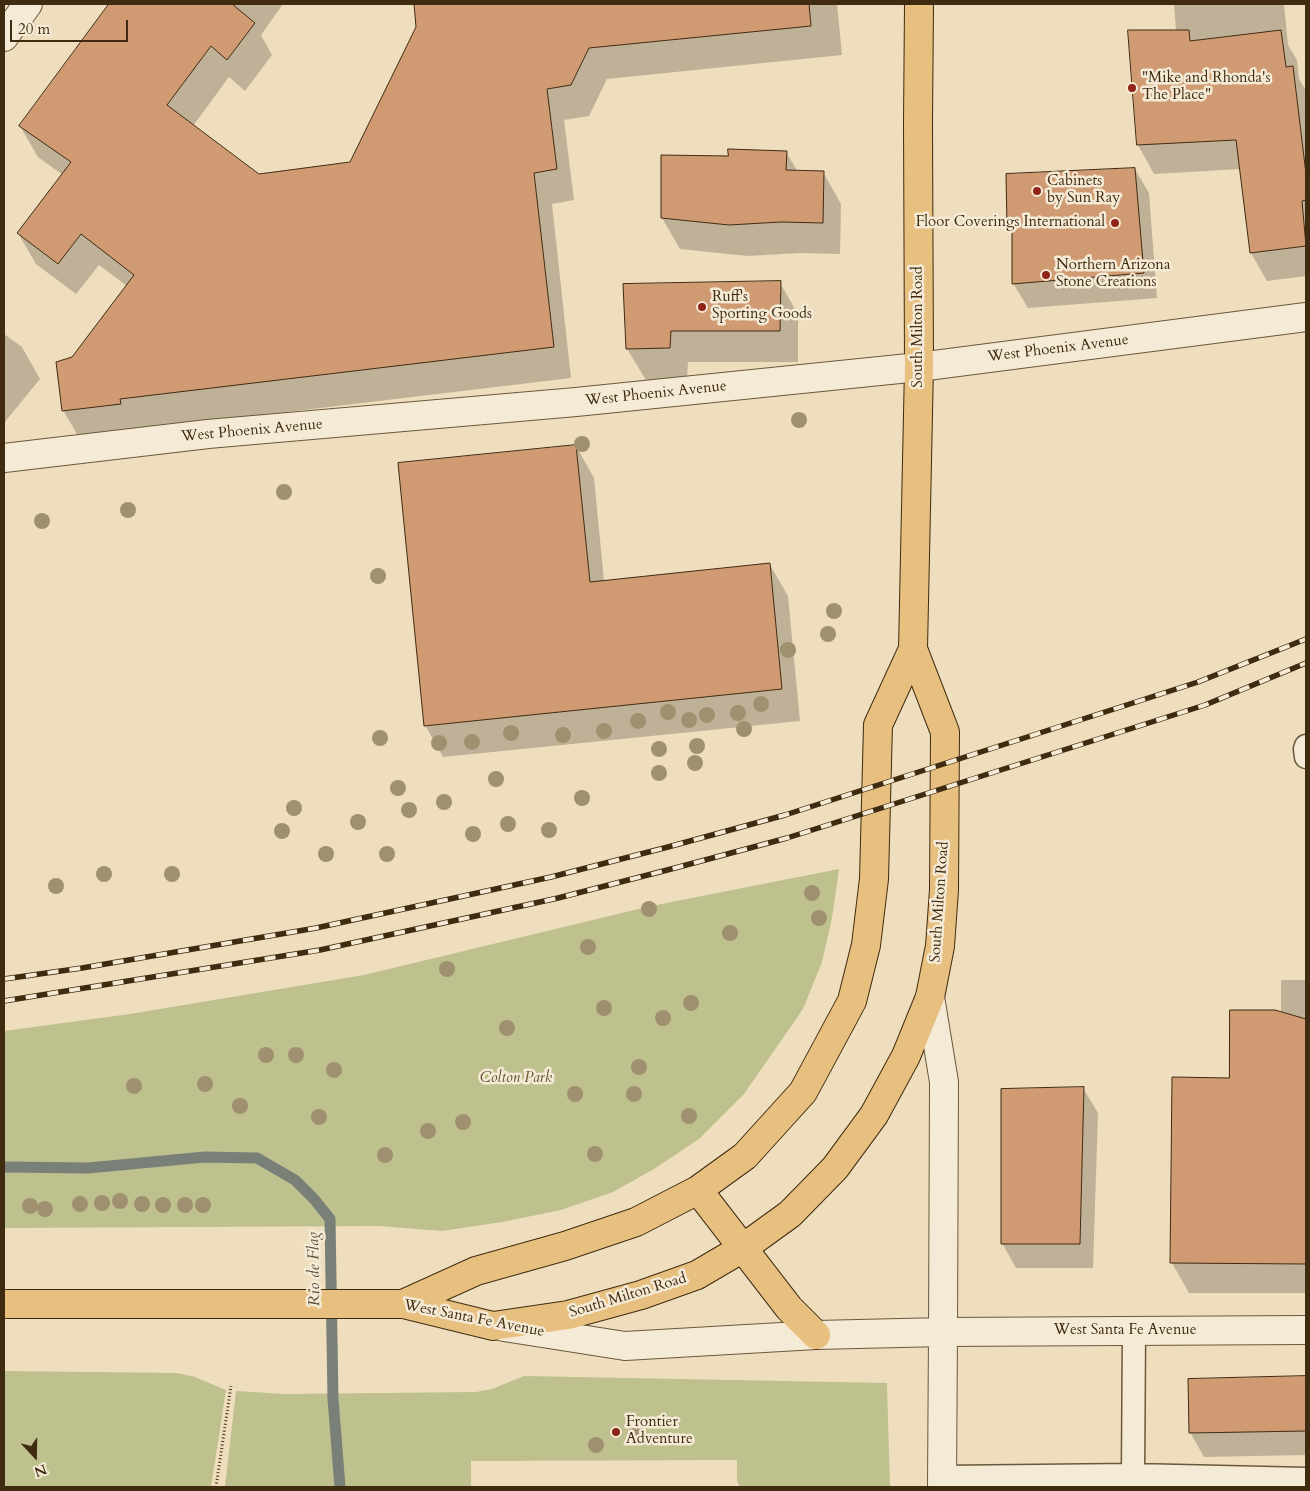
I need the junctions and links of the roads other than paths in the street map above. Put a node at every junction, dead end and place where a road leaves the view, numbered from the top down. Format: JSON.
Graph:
{"nodes":[{"id":1,"x":28,"y":4,"type":"edge"},
{"id":2,"x":919,"y":4,"type":"edge"},
{"id":3,"x":4,"y":37,"type":"edge"},
{"id":4,"x":1306,"y":317,"type":"edge"},
{"id":5,"x":919,"y":367,"type":"junction"},
{"id":6,"x":4,"y":458,"type":"edge"},
{"id":7,"x":913,"y":650,"type":"junction"},
{"id":8,"x":1306,"y":746,"type":"edge"},
{"id":9,"x":1306,"y":757,"type":"edge"},
{"id":10,"x":930,"y":997,"type":"junction"},
{"id":11,"x":698,"y":1190,"type":"junction"},
{"id":12,"x":743,"y":1248,"type":"junction"},
{"id":13,"x":4,"y":1304,"type":"edge"},
{"id":14,"x":403,"y":1304,"type":"junction"},
{"id":15,"x":493,"y":1326,"type":"junction"},
{"id":16,"x":1306,"y":1330,"type":"edge"},
{"id":17,"x":1134,"y":1331,"type":"junction"},
{"id":18,"x":943,"y":1332,"type":"junction"},
{"id":19,"x":816,"y":1335,"type":"junction"},
{"id":20,"x":1133,"y":1475,"type":"junction"},
{"id":21,"x":1306,"y":1479,"type":"edge"},
{"id":22,"x":942,"y":1482,"type":"edge"}],
"edges":[{"from":1,"to":3,"type":"street"},
{"from":2,"to":5,"type":"main road","name":"South Milton Road"},
{"from":4,"to":5,"type":"street","name":"West Phoenix Avenue"},
{"from":5,"to":6,"type":"street","name":"West Phoenix Avenue"},
{"from":5,"to":7,"type":"main road","name":"South Milton Road"},
{"from":7,"to":10,"type":"main road","name":"South Milton Road"},
{"from":7,"to":11,"type":"main road","name":"South Milton Road"},
{"from":8,"to":9,"type":"lane"},
{"from":10,"to":12,"type":"main road","name":"South Milton Road"},
{"from":10,"to":18,"type":"street"},
{"from":11,"to":12,"type":"main road"},
{"from":11,"to":14,"type":"main road","name":"South Milton Road"},
{"from":12,"to":15,"type":"main road","name":"South Milton Road"},
{"from":12,"to":19,"type":"main road"},
{"from":13,"to":14,"type":"main road","name":"West Santa Fe Avenue"},
{"from":14,"to":15,"type":"main road","name":"West Santa Fe Avenue"},
{"from":15,"to":19,"type":"street","name":"West Santa Fe Avenue"},
{"from":16,"to":17,"type":"street","name":"West Santa Fe Avenue"},
{"from":17,"to":18,"type":"street","name":"West Santa Fe Avenue"},
{"from":17,"to":20,"type":"lane"},
{"from":18,"to":19,"type":"street","name":"West Santa Fe Avenue"},
{"from":18,"to":22,"type":"street"},
{"from":20,"to":21,"type":"lane"},
{"from":20,"to":22,"type":"lane"}]}
